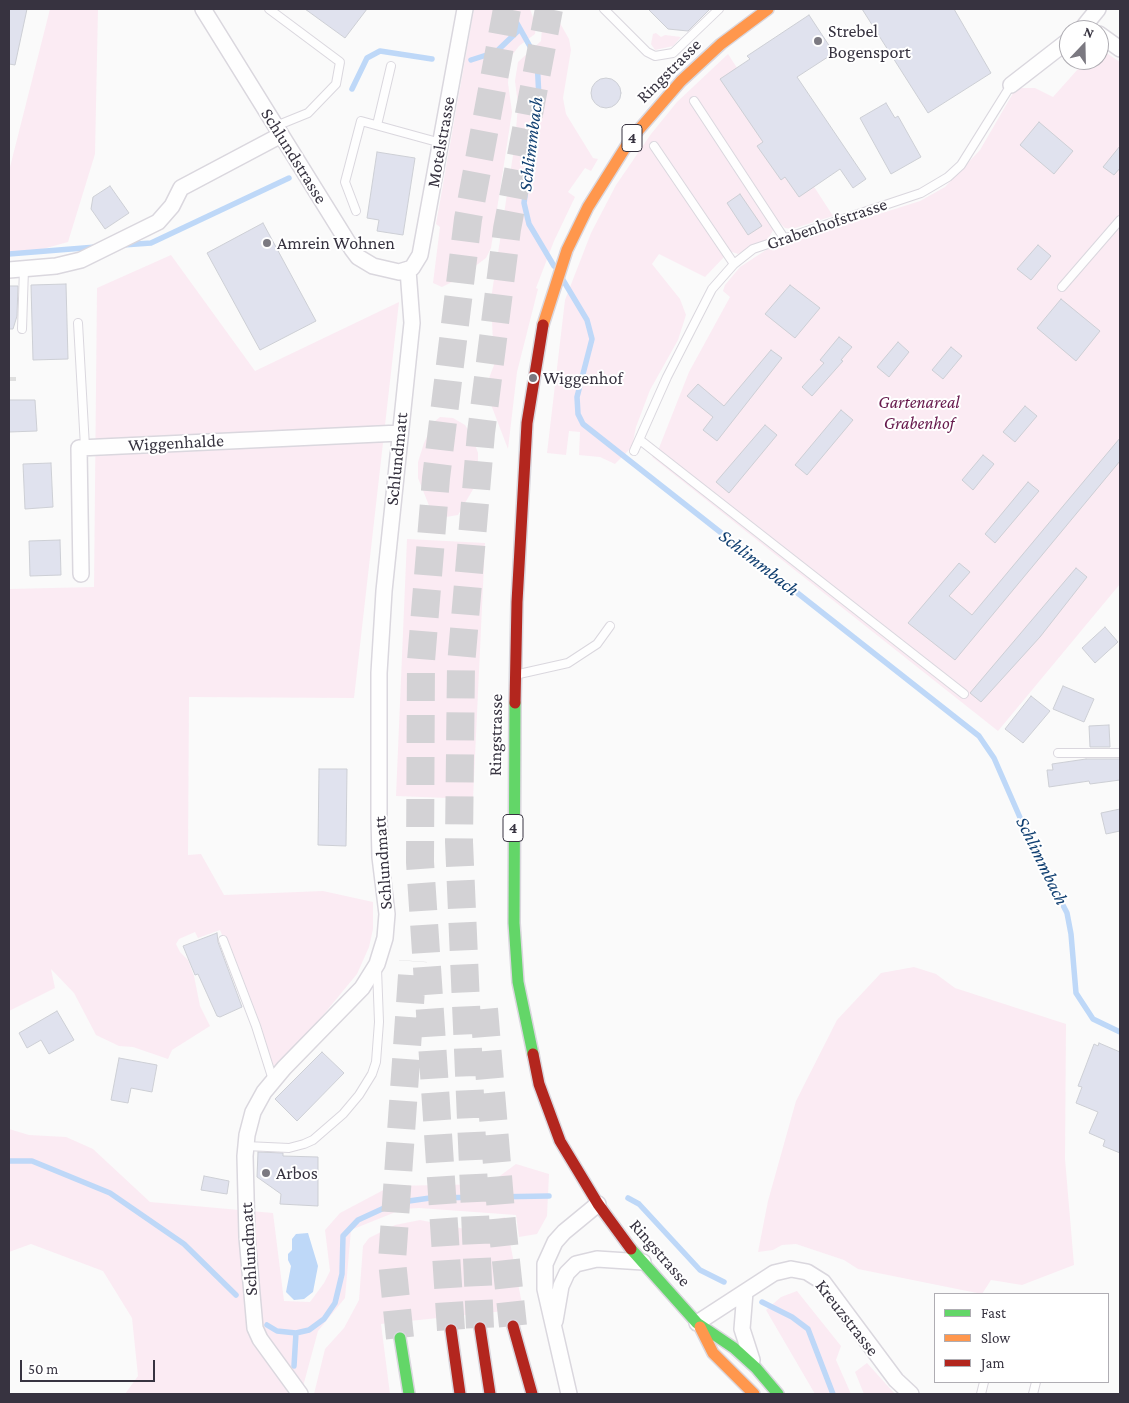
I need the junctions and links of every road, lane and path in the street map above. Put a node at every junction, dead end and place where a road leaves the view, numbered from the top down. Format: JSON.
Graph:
{"nodes":[{"id":1,"x":203,"y":9,"type":"edge"},
{"id":2,"x":268,"y":9,"type":"edge"},
{"id":3,"x":465,"y":9,"type":"edge"},
{"id":4,"x":604,"y":9,"type":"edge"},
{"id":5,"x":719,"y":9,"type":"edge"},
{"id":6,"x":768,"y":9,"type":"edge"},
{"id":7,"x":1098,"y":9,"type":"edge"},
{"id":8,"x":1092,"y":20,"type":"edge"},
{"id":9,"x":1109,"y":42,"type":"edge"},
{"id":10,"x":1059,"y":48,"type":"edge"},
{"id":11,"x":1120,"y":50,"type":"edge"},
{"id":12,"x":391,"y":66,"type":"dead end"},
{"id":13,"x":1011,"y":85,"type":"joint"},
{"id":14,"x":694,"y":101,"type":"dead end"},
{"id":15,"x":377,"y":125,"type":"junction"},
{"id":16,"x":278,"y":131,"type":"junction"},
{"id":17,"x":441,"y":142,"type":"junction"},
{"id":18,"x":654,"y":146,"type":"dead end"},
{"id":19,"x":356,"y":211,"type":"dead end"},
{"id":20,"x":1120,"y":220,"type":"edge"},
{"id":21,"x":784,"y":238,"type":"junction"},
{"id":22,"x":734,"y":264,"type":"junction"},
{"id":23,"x":24,"y":269,"type":"junction"},
{"id":24,"x":9,"y":270,"type":"edge"},
{"id":25,"x":408,"y":270,"type":"junction"},
{"id":26,"x":1062,"y":287,"type":"dead end"},
{"id":27,"x":78,"y":323,"type":"dead end"},
{"id":28,"x":22,"y":329,"type":"dead end"},
{"id":29,"x":400,"y":434,"type":"junction"},
{"id":30,"x":640,"y":440,"type":"junction"},
{"id":31,"x":85,"y":447,"type":"junction"},
{"id":32,"x":634,"y":451,"type":"dead end"},
{"id":33,"x":81,"y":574,"type":"dead end"},
{"id":34,"x":610,"y":626,"type":"dead end"},
{"id":35,"x":515,"y":675,"type":"junction"},
{"id":36,"x":964,"y":694,"type":"dead end"},
{"id":37,"x":1058,"y":753,"type":"dead end"},
{"id":38,"x":1120,"y":753,"type":"edge"},
{"id":39,"x":223,"y":940,"type":"dead end"},
{"id":40,"x":377,"y":964,"type":"junction"},
{"id":41,"x":273,"y":1080,"type":"junction"},
{"id":42,"x":246,"y":1146,"type":"junction"},
{"id":43,"x":598,"y":1203,"type":"junction"},
{"id":44,"x":642,"y":1262,"type":"junction"},
{"id":45,"x":745,"y":1292,"type":"junction"},
{"id":46,"x":698,"y":1323,"type":"junction"},
{"id":47,"x":513,"y":1326,"type":"tunnel mouth"},
{"id":48,"x":480,"y":1328,"type":"tunnel mouth"},
{"id":49,"x":451,"y":1330,"type":"tunnel mouth"},
{"id":50,"x":554,"y":1332,"type":"junction"},
{"id":51,"x":400,"y":1338,"type":"tunnel mouth"},
{"id":52,"x":756,"y":1368,"type":"junction"},
{"id":53,"x":300,"y":1394,"type":"edge"},
{"id":54,"x":408,"y":1394,"type":"edge"},
{"id":55,"x":460,"y":1394,"type":"edge"},
{"id":56,"x":490,"y":1394,"type":"edge"},
{"id":57,"x":532,"y":1394,"type":"edge"},
{"id":58,"x":569,"y":1394,"type":"edge"},
{"id":59,"x":754,"y":1394,"type":"edge"},
{"id":60,"x":778,"y":1394,"type":"edge"},
{"id":61,"x":912,"y":1394,"type":"edge"}],
"edges":[{"from":1,"to":16,"type":"street","name":"Schlundstrasse"},
{"from":2,"to":16,"type":"lane"},
{"from":3,"to":17,"type":"street","name":"Motelstrasse"},
{"from":4,"to":5,"type":"lane"},
{"from":6,"to":35,"type":"main road","name":"Ringstrasse","number":"4"},
{"from":7,"to":8,"type":"street"},
{"from":9,"to":11,"type":"street"},
{"from":10,"to":13,"type":"street","name":"Grabenhofstrasse"},
{"from":12,"to":15,"type":"lane"},
{"from":13,"to":21,"type":"lane","name":"Grabenhofstrasse"},
{"from":14,"to":21,"type":"lane"},
{"from":15,"to":17,"type":"lane"},
{"from":15,"to":19,"type":"lane"},
{"from":16,"to":23,"type":"street"},
{"from":16,"to":25,"type":"street","name":"Schlundstrasse"},
{"from":17,"to":25,"type":"street","name":"Motelstrasse"},
{"from":18,"to":22,"type":"lane"},
{"from":20,"to":26,"type":"lane"},
{"from":21,"to":22,"type":"lane","name":"Grabenhofstrasse"},
{"from":22,"to":30,"type":"lane","name":"Grabenhofstrasse"},
{"from":23,"to":24,"type":"street"},
{"from":23,"to":28,"type":"lane"},
{"from":25,"to":29,"type":"street","name":"Schlundmatt"},
{"from":27,"to":31,"type":"lane"},
{"from":29,"to":31,"type":"street","name":"Wiggenhalde"},
{"from":29,"to":40,"type":"street","name":"Schlundmatt"},
{"from":30,"to":32,"type":"lane","name":"Grabenhofstrasse"},
{"from":30,"to":36,"type":"lane"},
{"from":31,"to":33,"type":"street"},
{"from":34,"to":35,"type":"lane"},
{"from":35,"to":43,"type":"main road","name":"Ringstrasse","number":"4"},
{"from":37,"to":38,"type":"lane"},
{"from":39,"to":41,"type":"lane"},
{"from":40,"to":41,"type":"street","name":"Schlundmatt"},
{"from":40,"to":42,"type":"lane"},
{"from":41,"to":42,"type":"street","name":"Schlundmatt"},
{"from":42,"to":53,"type":"street","name":"Schlundmatt"},
{"from":43,"to":44,"type":"main road","name":"Ringstrasse","number":"4"},
{"from":43,"to":50,"type":"street"},
{"from":44,"to":46,"type":"main road","name":"Ringstrasse","number":"4"},
{"from":44,"to":50,"type":"street"},
{"from":45,"to":46,"type":"street","name":"Kreuzstrasse"},
{"from":45,"to":52,"type":"street"},
{"from":45,"to":61,"type":"street","name":"Kreuzstrasse"},
{"from":46,"to":52,"type":"main road","name":"Ringstrasse","number":"4"},
{"from":46,"to":59,"type":"main road","name":"Ringstrasse","number":"4"},
{"from":47,"to":57,"type":"main road"},
{"from":48,"to":56,"type":"main road"},
{"from":49,"to":55,"type":"main road"},
{"from":50,"to":58,"type":"street"},
{"from":51,"to":54,"type":"main road"},
{"from":52,"to":60,"type":"main road","name":"Ringstrasse","number":"4"}]}
